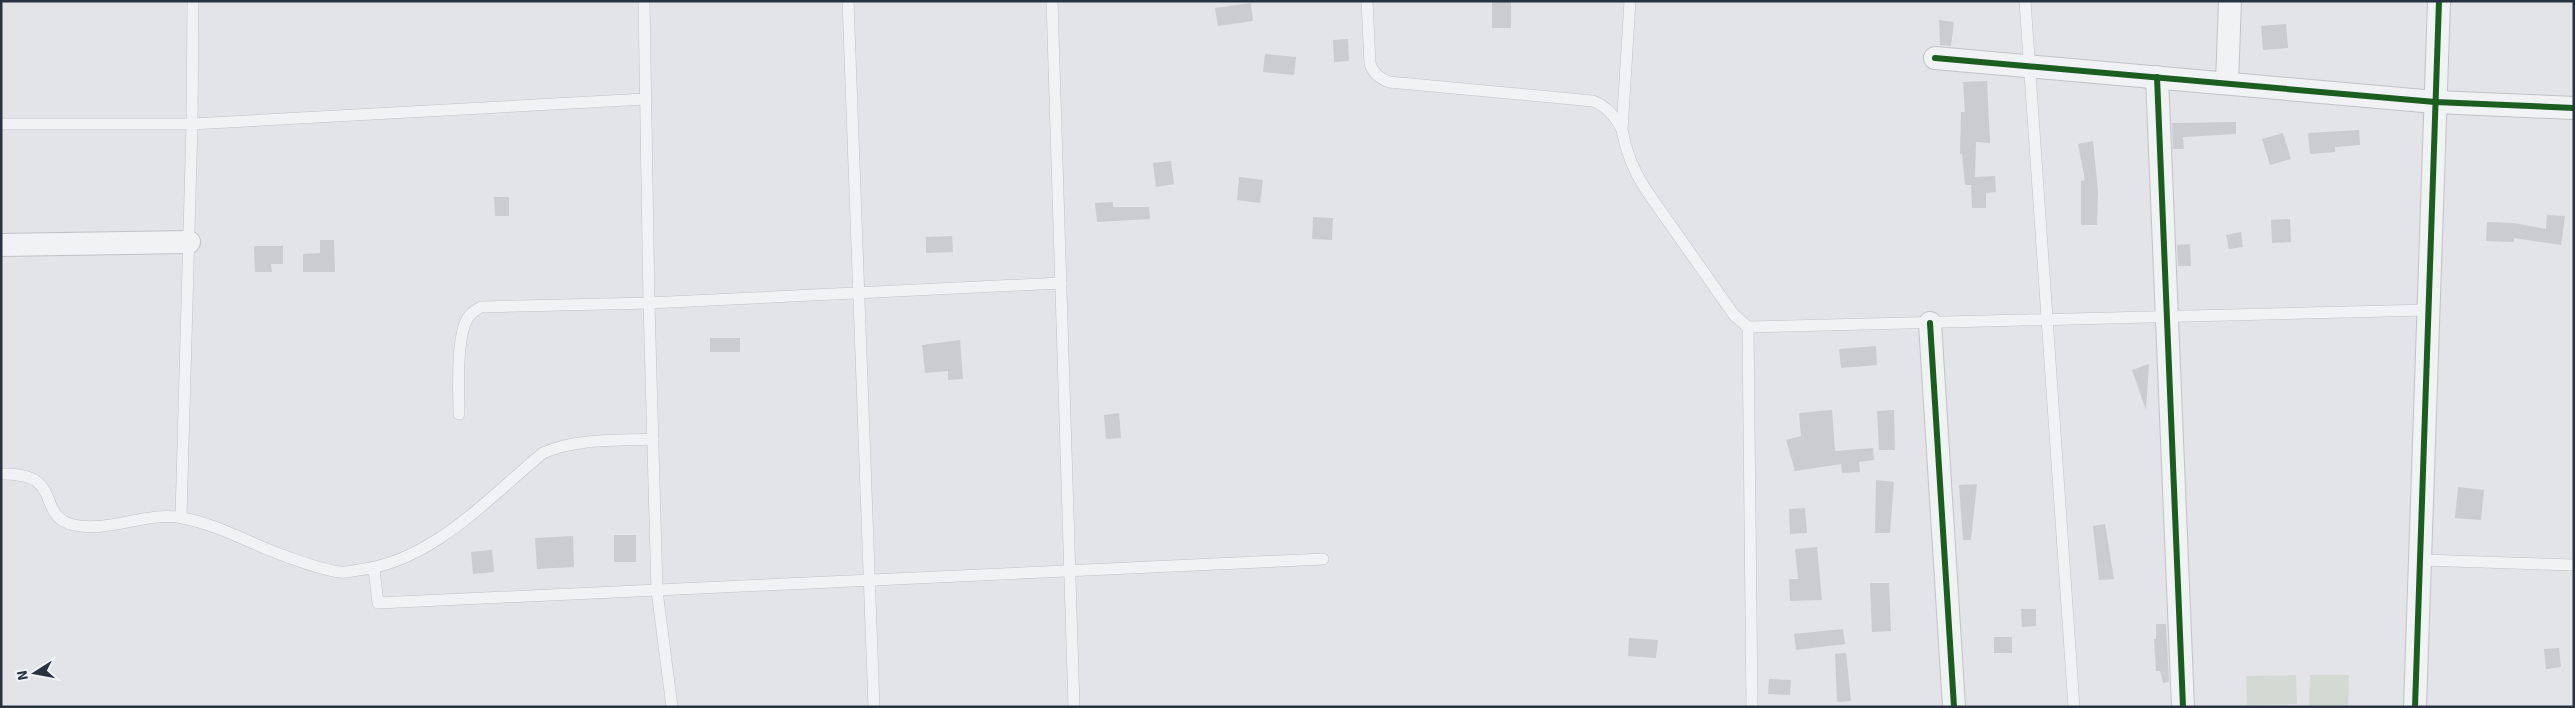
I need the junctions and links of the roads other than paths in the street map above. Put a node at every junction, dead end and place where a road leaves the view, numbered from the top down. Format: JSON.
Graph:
{"nodes":[{"id":1,"x":193,"y":1,"type":"edge"},
{"id":2,"x":644,"y":1,"type":"edge"},
{"id":3,"x":848,"y":1,"type":"edge"},
{"id":4,"x":1052,"y":1,"type":"edge"},
{"id":5,"x":1366,"y":1,"type":"edge"},
{"id":6,"x":1630,"y":1,"type":"edge"},
{"id":7,"x":2025,"y":1,"type":"edge"},
{"id":8,"x":2230,"y":1,"type":"edge"},
{"id":9,"x":2439,"y":1,"type":"edge"},
{"id":10,"x":1935,"y":58,"type":"dead end"},
{"id":11,"x":2030,"y":66,"type":"junction"},
{"id":12,"x":2157,"y":77,"type":"junction"},
{"id":13,"x":2227,"y":83,"type":"junction"},
{"id":14,"x":645,"y":98,"type":"junction"},
{"id":15,"x":2435,"y":102,"type":"junction"},
{"id":16,"x":2574,"y":108,"type":"edge"},
{"id":17,"x":1,"y":124,"type":"edge"},
{"id":18,"x":192,"y":124,"type":"junction"},
{"id":19,"x":1622,"y":130,"type":"junction"},
{"id":20,"x":189,"y":242,"type":"junction"},
{"id":21,"x":1,"y":246,"type":"edge"},
{"id":22,"x":1061,"y":283,"type":"junction"},
{"id":23,"x":859,"y":293,"type":"junction"},
{"id":24,"x":649,"y":303,"type":"junction"},
{"id":25,"x":2428,"y":310,"type":"junction"},
{"id":26,"x":2167,"y":316,"type":"junction"},
{"id":27,"x":2047,"y":320,"type":"junction"},
{"id":28,"x":1930,"y":323,"type":"junction"},
{"id":29,"x":1748,"y":327,"type":"junction"},
{"id":30,"x":459,"y":414,"type":"dead end"},
{"id":31,"x":653,"y":439,"type":"junction"},
{"id":32,"x":1,"y":474,"type":"edge"},
{"id":33,"x":181,"y":518,"type":"junction"},
{"id":34,"x":1323,"y":559,"type":"dead end"},
{"id":35,"x":2422,"y":560,"type":"junction"},
{"id":36,"x":2574,"y":565,"type":"edge"},
{"id":37,"x":374,"y":568,"type":"junction"},
{"id":38,"x":1070,"y":571,"type":"junction"},
{"id":39,"x":870,"y":580,"type":"junction"},
{"id":40,"x":657,"y":591,"type":"junction"},
{"id":41,"x":672,"y":707,"type":"edge"},
{"id":42,"x":874,"y":707,"type":"edge"},
{"id":43,"x":1074,"y":707,"type":"edge"},
{"id":44,"x":1752,"y":707,"type":"edge"},
{"id":45,"x":1954,"y":707,"type":"edge"},
{"id":46,"x":2074,"y":707,"type":"edge"},
{"id":47,"x":2183,"y":707,"type":"edge"},
{"id":48,"x":2415,"y":707,"type":"edge"}],
"edges":[{"from":1,"to":18,"type":"lane"},
{"from":2,"to":14,"type":"lane"},
{"from":3,"to":23,"type":"lane"},
{"from":4,"to":22,"type":"lane"},
{"from":5,"to":19,"type":"lane"},
{"from":6,"to":19,"type":"lane"},
{"from":7,"to":11,"type":"lane"},
{"from":8,"to":13,"type":"street"},
{"from":9,"to":15,"type":"street"},
{"from":10,"to":11,"type":"street"},
{"from":11,"to":12,"type":"street"},
{"from":11,"to":27,"type":"lane"},
{"from":12,"to":13,"type":"street"},
{"from":12,"to":26,"type":"street"},
{"from":13,"to":15,"type":"street"},
{"from":14,"to":18,"type":"lane"},
{"from":14,"to":24,"type":"lane"},
{"from":15,"to":16,"type":"street"},
{"from":15,"to":25,"type":"street"},
{"from":17,"to":18,"type":"lane"},
{"from":18,"to":20,"type":"lane"},
{"from":19,"to":29,"type":"lane"},
{"from":20,"to":21,"type":"street"},
{"from":20,"to":33,"type":"lane"},
{"from":22,"to":23,"type":"lane"},
{"from":22,"to":38,"type":"lane"},
{"from":23,"to":24,"type":"lane"},
{"from":23,"to":39,"type":"lane"},
{"from":24,"to":30,"type":"lane"},
{"from":24,"to":31,"type":"lane"},
{"from":25,"to":26,"type":"lane"},
{"from":25,"to":35,"type":"street"},
{"from":26,"to":27,"type":"lane"},
{"from":26,"to":47,"type":"street"},
{"from":27,"to":28,"type":"lane"},
{"from":27,"to":46,"type":"lane"},
{"from":28,"to":29,"type":"lane"},
{"from":28,"to":45,"type":"street"},
{"from":29,"to":44,"type":"lane"},
{"from":31,"to":37,"type":"lane"},
{"from":31,"to":40,"type":"lane"},
{"from":32,"to":33,"type":"lane"},
{"from":33,"to":37,"type":"lane"},
{"from":34,"to":38,"type":"lane"},
{"from":35,"to":36,"type":"lane"},
{"from":35,"to":48,"type":"street"},
{"from":37,"to":40,"type":"lane"},
{"from":38,"to":39,"type":"lane"},
{"from":38,"to":43,"type":"lane"},
{"from":39,"to":40,"type":"lane"},
{"from":39,"to":42,"type":"lane"},
{"from":40,"to":41,"type":"lane"}]}
